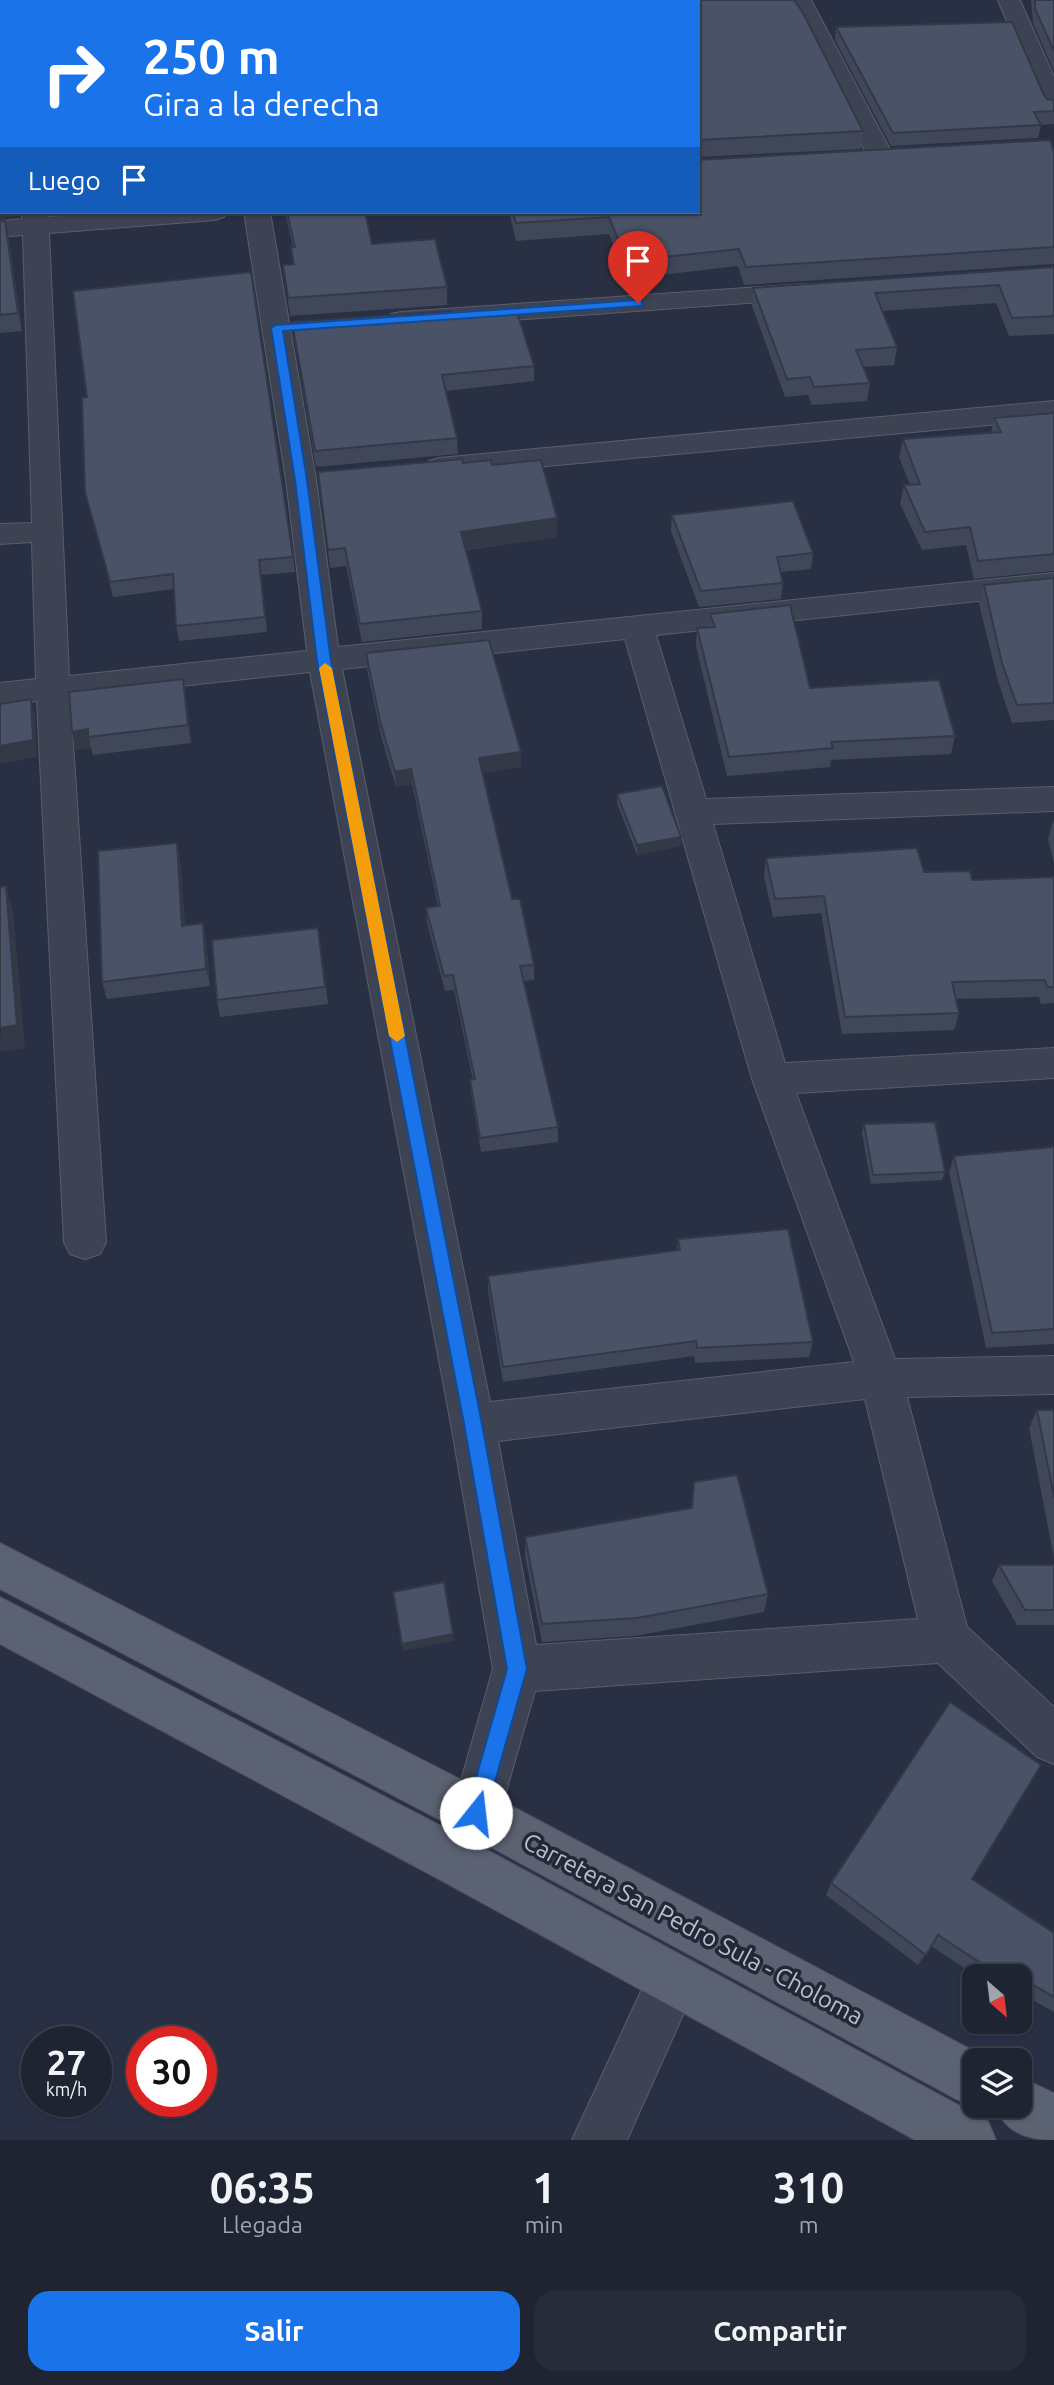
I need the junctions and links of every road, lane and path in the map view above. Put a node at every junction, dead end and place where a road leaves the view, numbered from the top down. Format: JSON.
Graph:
{"nodes":[{"id":1,"x":800,"y":0,"type":"edge"},
{"id":2,"x":1009,"y":0,"type":"edge"},
{"id":3,"x":1054,"y":105,"type":"edge"},
{"id":4,"x":908,"y":156,"type":"edge"},
{"id":5,"x":881,"y":157,"type":"junction"},
{"id":6,"x":855,"y":159,"type":"edge"},
{"id":7,"x":164,"y":214,"type":"edge"},
{"id":8,"x":258,"y":214,"type":"edge"},
{"id":9,"x":35,"y":219,"type":"edge"},
{"id":10,"x":0,"y":229,"type":"edge"},
{"id":11,"x":832,"y":290,"type":"edge"},
{"id":12,"x":374,"y":322,"type":"edge"},
{"id":13,"x":1054,"y":410,"type":"edge"},
{"id":14,"x":410,"y":470,"type":"edge"},
{"id":15,"x":46,"y":532,"type":"junction"},
{"id":16,"x":0,"y":534,"type":"edge"},
{"id":17,"x":1054,"y":583,"type":"edge"},
{"id":18,"x":638,"y":628,"type":"junction"},
{"id":19,"x":324,"y":661,"type":"junction"},
{"id":20,"x":53,"y":688,"type":"junction"},
{"id":21,"x":0,"y":694,"type":"edge"},
{"id":22,"x":1054,"y":799,"type":"edge"},
{"id":23,"x":693,"y":812,"type":"junction"},
{"id":24,"x":1054,"y":1063,"type":"edge"},
{"id":25,"x":771,"y":1079,"type":"junction"},
{"id":26,"x":85,"y":1242,"type":"dead end"},
{"id":27,"x":1054,"y":1375,"type":"edge"},
{"id":28,"x":881,"y":1378,"type":"junction"},
{"id":29,"x":473,"y":1424,"type":"junction"},
{"id":30,"x":0,"y":1565,"type":"edge"},
{"id":31,"x":0,"y":1619,"type":"edge"},
{"id":32,"x":947,"y":1640,"type":"junction"},
{"id":33,"x":517,"y":1669,"type":"junction"},
{"id":34,"x":1054,"y":1740,"type":"edge"},
{"id":35,"x":476,"y":1813,"type":"junction"},
{"id":36,"x":462,"y":1864,"type":"junction"},
{"id":37,"x":673,"y":1979,"type":"junction"},
{"id":38,"x":962,"y":2073,"type":"edge"},
{"id":39,"x":1032,"y":2110,"type":"edge"},
{"id":40,"x":1054,"y":2122,"type":"edge"},
{"id":41,"x":599,"y":2140,"type":"edge"},
{"id":42,"x":969,"y":2140,"type":"edge"}],
"edges":[{"from":1,"to":5,"type":"street"},
{"from":2,"to":3,"type":"street"},
{"from":4,"to":5,"type":"street"},
{"from":5,"to":6,"type":"street"},
{"from":7,"to":9,"type":"street"},
{"from":8,"to":19,"type":"street"},
{"from":9,"to":10,"type":"street"},
{"from":9,"to":15,"type":"street"},
{"from":11,"to":12,"type":"street"},
{"from":13,"to":14,"type":"street"},
{"from":15,"to":16,"type":"street"},
{"from":15,"to":20,"type":"street"},
{"from":17,"to":18,"type":"street"},
{"from":18,"to":19,"type":"street"},
{"from":18,"to":23,"type":"street"},
{"from":19,"to":20,"type":"street"},
{"from":19,"to":29,"type":"street"},
{"from":20,"to":21,"type":"street"},
{"from":20,"to":26,"type":"street"},
{"from":22,"to":23,"type":"street"},
{"from":23,"to":25,"type":"street"},
{"from":24,"to":25,"type":"street"},
{"from":25,"to":28,"type":"street"},
{"from":27,"to":28,"type":"street"},
{"from":28,"to":29,"type":"street"},
{"from":28,"to":32,"type":"street"},
{"from":29,"to":33,"type":"street"},
{"from":30,"to":35,"type":"main road","name":"Carretera San Pedro Sula - Choloma"},
{"from":31,"to":36,"type":"main road"},
{"from":32,"to":33,"type":"street"},
{"from":32,"to":34,"type":"street"},
{"from":33,"to":35,"type":"street"},
{"from":35,"to":36,"type":"street"},
{"from":35,"to":38,"type":"main road","name":"Carretera San Pedro Sula - Choloma"},
{"from":36,"to":37,"type":"main road"},
{"from":37,"to":41,"type":"street"},
{"from":37,"to":42,"type":"main road"},
{"from":39,"to":40,"type":"main road"}]}
